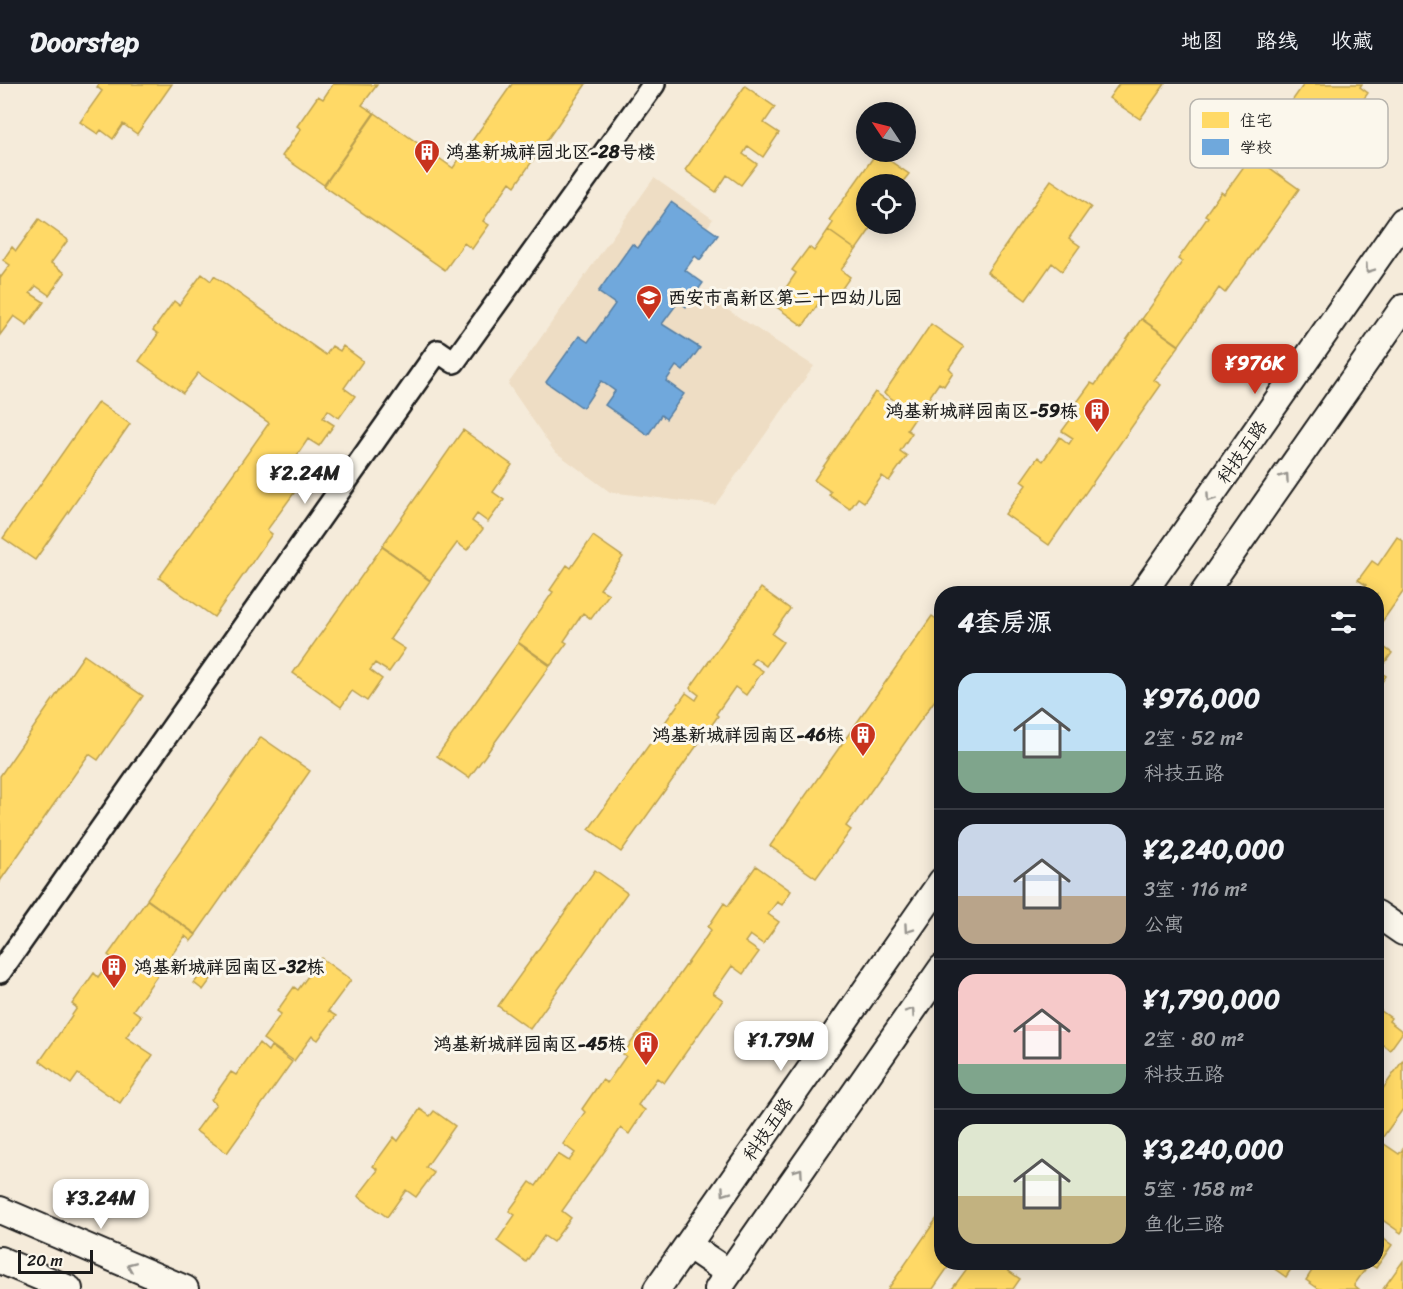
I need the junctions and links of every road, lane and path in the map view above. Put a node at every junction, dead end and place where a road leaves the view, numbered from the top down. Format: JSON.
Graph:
{"nodes":[{"id":1,"x":654,"y":84,"type":"edge"},
{"id":2,"x":1403,"y":221,"type":"edge"},
{"id":3,"x":1403,"y":308,"type":"edge"},
{"id":4,"x":1148,"y":586,"type":"edge"},
{"id":5,"x":1209,"y":586,"type":"edge"},
{"id":6,"x":934,"y":892,"type":"edge"},
{"id":7,"x":1384,"y":919,"type":"edge"},
{"id":8,"x":1403,"y":932,"type":"edge"},
{"id":9,"x":0,"y":972,"type":"edge"},
{"id":10,"x":934,"y":979,"type":"edge"},
{"id":11,"x":0,"y":1210,"type":"edge"},
{"id":12,"x":688,"y":1245,"type":"junction"},
{"id":13,"x":0,"y":1260,"type":"edge"},
{"id":14,"x":723,"y":1281,"type":"edge"},
{"id":15,"x":69,"y":1289,"type":"edge"},
{"id":16,"x":185,"y":1289,"type":"edge"},
{"id":17,"x":657,"y":1289,"type":"edge"}],
"edges":[{"from":1,"to":9,"type":"street"},
{"from":2,"to":4,"type":"street","name":"科技五路","one_way":true},
{"from":5,"to":3,"type":"street","one_way":true},
{"from":6,"to":12,"type":"street","name":"科技五路","one_way":true},
{"from":7,"to":8,"type":"street"},
{"from":14,"to":10,"type":"street","one_way":true},
{"from":16,"to":11,"type":"street","one_way":true},
{"from":12,"to":14,"type":"street"},
{"from":12,"to":17,"type":"street","name":"科技五路"},
{"from":13,"to":15,"type":"street"}]}
